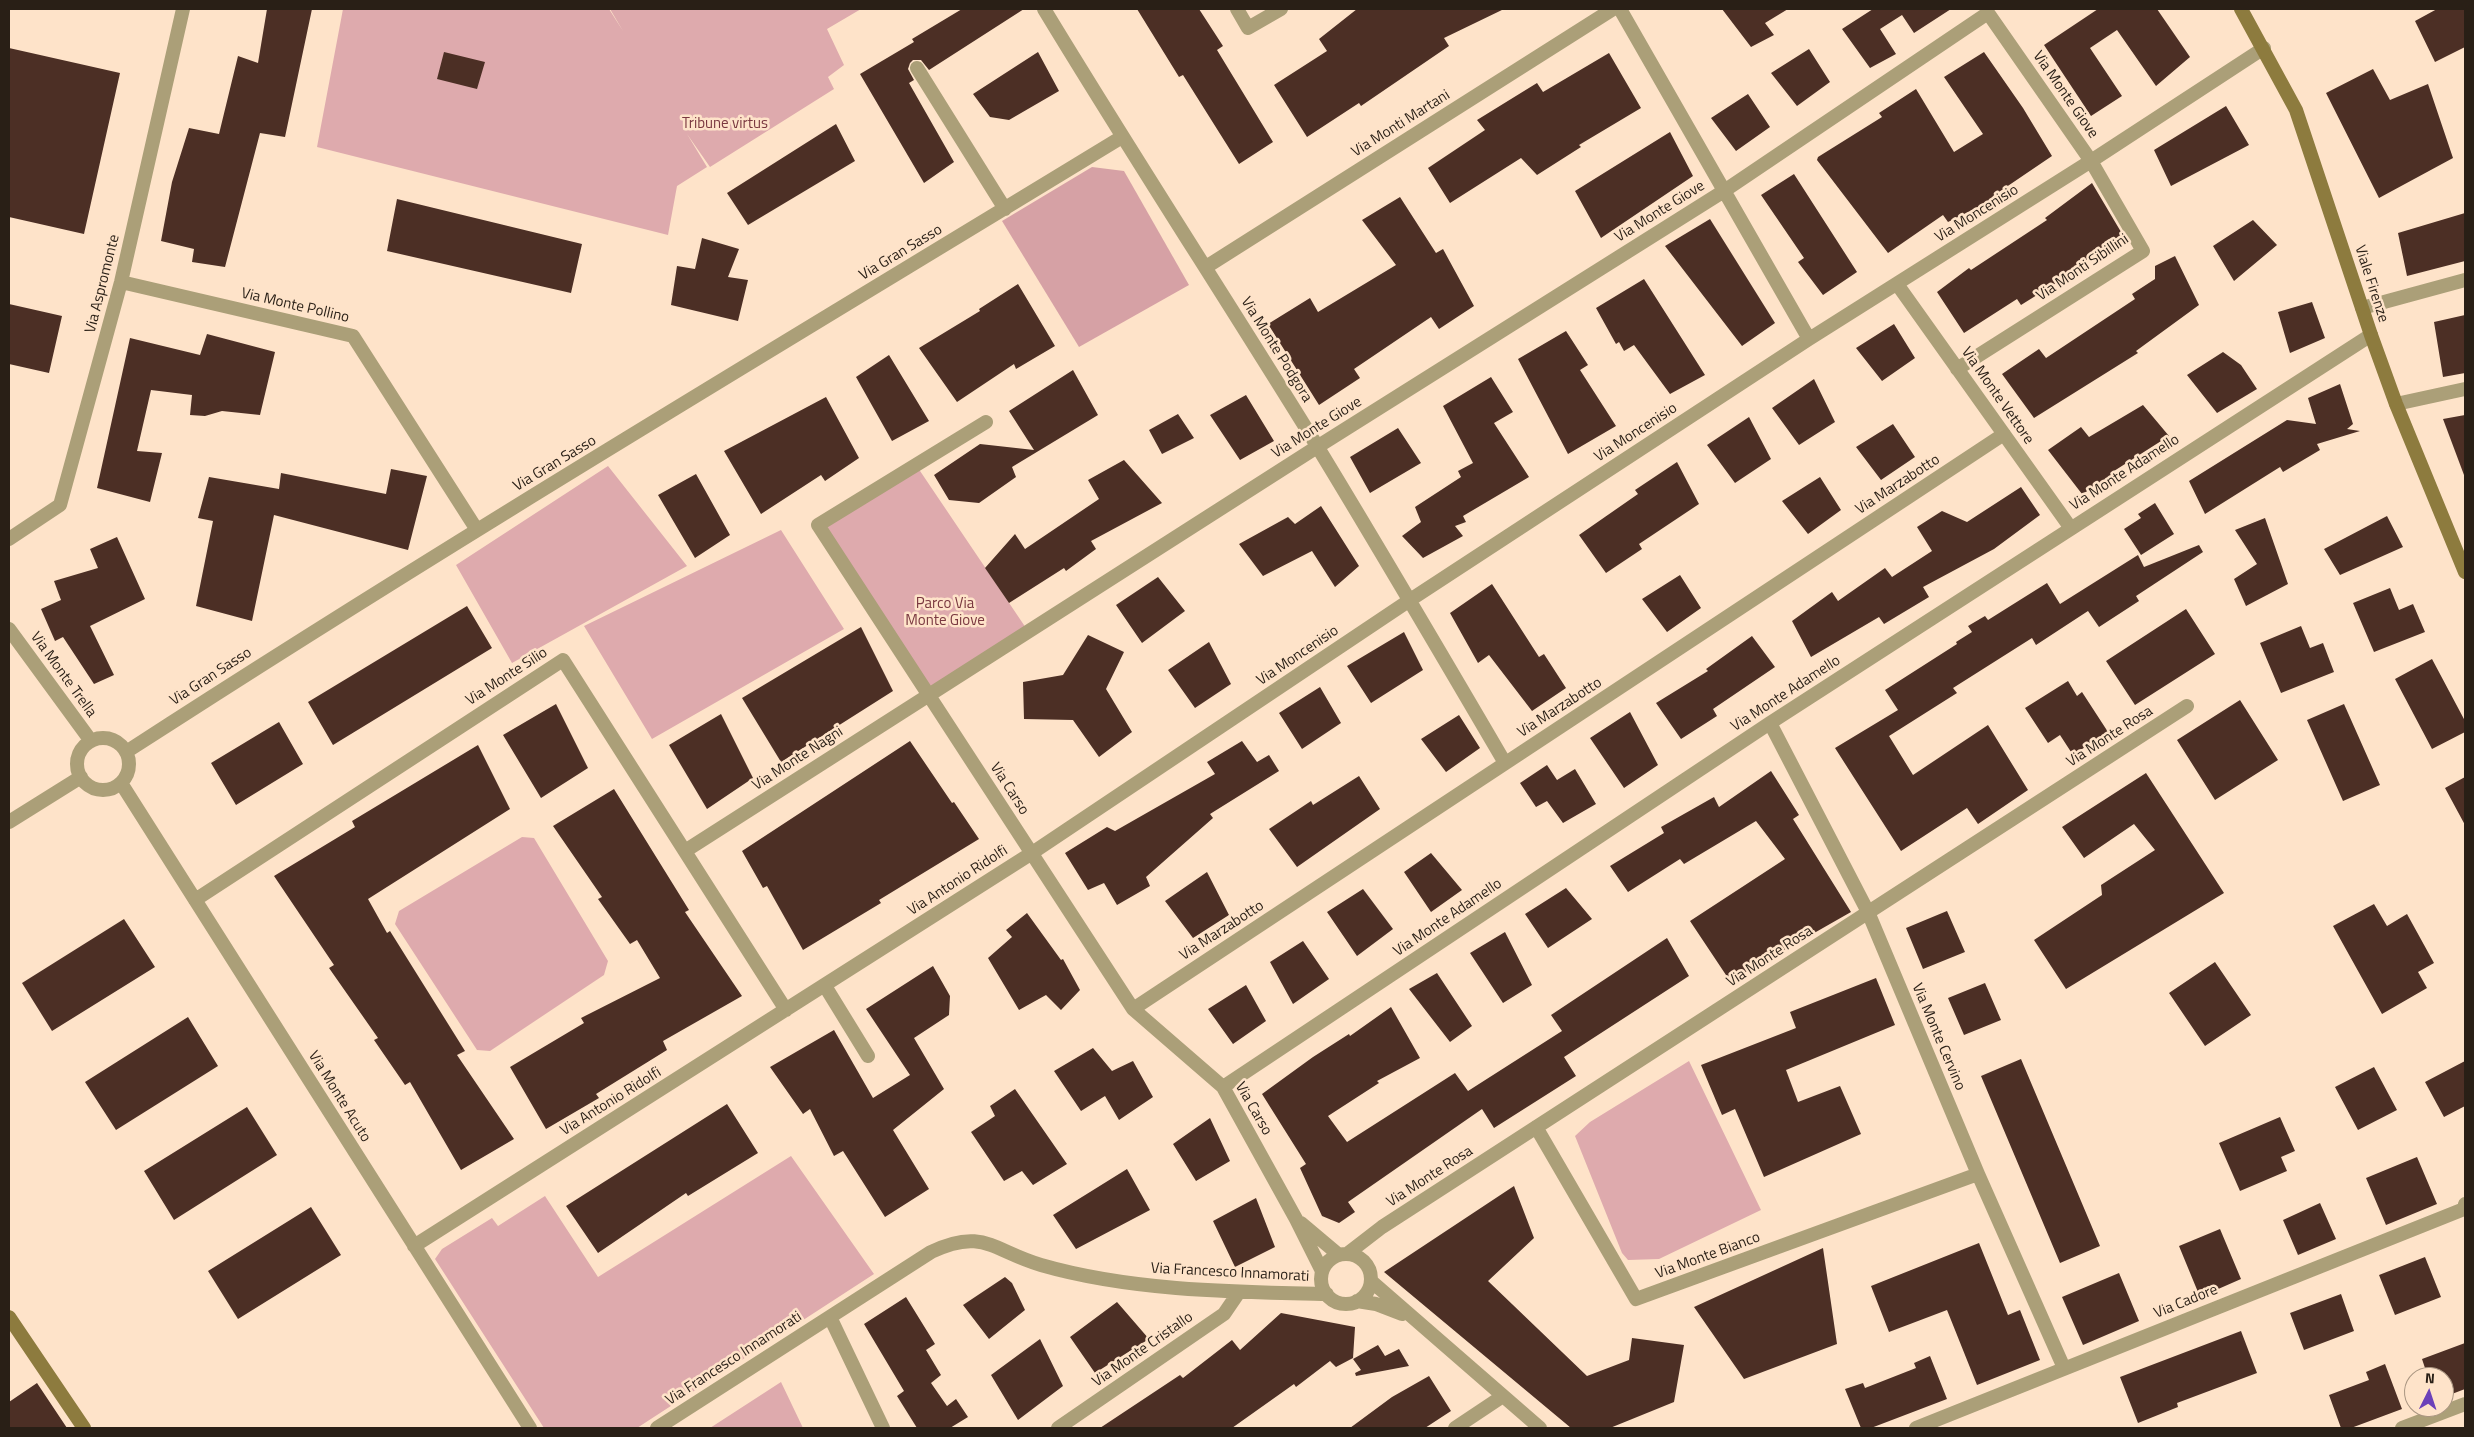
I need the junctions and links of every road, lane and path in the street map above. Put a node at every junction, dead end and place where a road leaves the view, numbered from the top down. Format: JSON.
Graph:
{"nodes":[{"id":1,"x":183,"y":9,"type":"edge"},
{"id":2,"x":1044,"y":9,"type":"edge"},
{"id":3,"x":1237,"y":9,"type":"edge"},
{"id":4,"x":1281,"y":9,"type":"edge"},
{"id":5,"x":1613,"y":9,"type":"edge"},
{"id":6,"x":1620,"y":9,"type":"edge"},
{"id":7,"x":2241,"y":9,"type":"edge"},
{"id":8,"x":2264,"y":48,"type":"junction"},
{"id":9,"x":917,"y":68,"type":"dead end"},
{"id":10,"x":1122,"y":137,"type":"junction"},
{"id":11,"x":2092,"y":161,"type":"junction"},
{"id":12,"x":1724,"y":191,"type":"junction"},
{"id":13,"x":1005,"y":209,"type":"junction"},
{"id":14,"x":1206,"y":267,"type":"junction"},
{"id":15,"x":2465,"y":280,"type":"edge"},
{"id":16,"x":122,"y":282,"type":"junction"},
{"id":17,"x":1897,"y":284,"type":"junction"},
{"id":18,"x":2362,"y":308,"type":"junction"},
{"id":19,"x":2371,"y":335,"type":"junction"},
{"id":20,"x":1809,"y":339,"type":"junction"},
{"id":21,"x":1958,"y":369,"type":"junction"},
{"id":22,"x":2465,"y":389,"type":"edge"},
{"id":23,"x":2396,"y":404,"type":"junction"},
{"id":24,"x":986,"y":422,"type":"dead end"},
{"id":25,"x":2004,"y":434,"type":"junction"},
{"id":26,"x":1317,"y":447,"type":"junction"},
{"id":27,"x":2070,"y":527,"type":"junction"},
{"id":28,"x":477,"y":530,"type":"junction"},
{"id":29,"x":9,"y":539,"type":"edge"},
{"id":30,"x":2465,"y":572,"type":"edge"},
{"id":31,"x":1410,"y":600,"type":"junction"},
{"id":32,"x":9,"y":628,"type":"edge"},
{"id":33,"x":929,"y":695,"type":"junction"},
{"id":34,"x":2187,"y":706,"type":"dead end"},
{"id":35,"x":1770,"y":723,"type":"junction"},
{"id":36,"x":91,"y":741,"type":"junction"},
{"id":37,"x":126,"y":752,"type":"junction"},
{"id":38,"x":1505,"y":763,"type":"junction"},
{"id":39,"x":81,"y":777,"type":"junction"},
{"id":40,"x":121,"y":783,"type":"junction"},
{"id":41,"x":9,"y":822,"type":"edge"},
{"id":42,"x":685,"y":850,"type":"junction"},
{"id":43,"x":1032,"y":853,"type":"junction"},
{"id":44,"x":195,"y":900,"type":"junction"},
{"id":45,"x":1868,"y":912,"type":"junction"},
{"id":46,"x":825,"y":986,"type":"junction"},
{"id":47,"x":1133,"y":1009,"type":"junction"},
{"id":48,"x":786,"y":1010,"type":"junction"},
{"id":49,"x":868,"y":1056,"type":"dead end"},
{"id":50,"x":1223,"y":1087,"type":"junction"},
{"id":51,"x":1536,"y":1128,"type":"junction"},
{"id":52,"x":1978,"y":1174,"type":"junction"},
{"id":53,"x":2465,"y":1204,"type":"edge"},
{"id":54,"x":1296,"y":1219,"type":"junction"},
{"id":55,"x":1371,"y":1235,"type":"junction"},
{"id":56,"x":414,"y":1246,"type":"junction"},
{"id":57,"x":1343,"y":1254,"type":"junction"},
{"id":58,"x":1368,"y":1266,"type":"junction"},
{"id":59,"x":1322,"y":1271,"type":"junction"},
{"id":60,"x":1371,"y":1282,"type":"junction"},
{"id":61,"x":1239,"y":1292,"type":"junction"},
{"id":62,"x":1326,"y":1294,"type":"junction"},
{"id":63,"x":1357,"y":1301,"type":"junction"},
{"id":64,"x":9,"y":1317,"type":"edge"},
{"id":65,"x":830,"y":1317,"type":"junction"},
{"id":66,"x":1411,"y":1318,"type":"junction"},
{"id":67,"x":2064,"y":1368,"type":"junction"},
{"id":68,"x":1503,"y":1396,"type":"junction"},
{"id":69,"x":2465,"y":1404,"type":"edge"},
{"id":70,"x":84,"y":1428,"type":"edge"},
{"id":71,"x":530,"y":1428,"type":"edge"},
{"id":72,"x":657,"y":1428,"type":"edge"},
{"id":73,"x":883,"y":1428,"type":"edge"},
{"id":74,"x":1058,"y":1428,"type":"edge"},
{"id":75,"x":1455,"y":1428,"type":"edge"},
{"id":76,"x":1540,"y":1428,"type":"edge"},
{"id":77,"x":1916,"y":1428,"type":"edge"},
{"id":78,"x":2402,"y":1428,"type":"edge"}],
"edges":[{"from":1,"to":16,"type":"street","name":"Via Aspromonte"},
{"from":2,"to":10,"type":"street","name":"Via Monte Podgora"},
{"from":3,"to":4,"type":"street"},
{"from":5,"to":14,"type":"street","name":"Via Monti Martani"},
{"from":6,"to":12,"type":"street","name":"Via Monte Giove"},
{"from":7,"to":8,"type":"main road","name":"Viale Firenze"},
{"from":8,"to":11,"type":"street","name":"Via Moncenisio"},
{"from":8,"to":18,"type":"main road","name":"Viale Firenze"},
{"from":9,"to":13,"type":"street"},
{"from":10,"to":13,"type":"street","name":"Via Gran Sasso"},
{"from":10,"to":14,"type":"street","name":"Via Monte Podgora"},
{"from":11,"to":12,"type":"street","name":"Via Monte Giove"},
{"from":11,"to":17,"type":"street","name":"Via Moncenisio"},
{"from":11,"to":21,"type":"street","name":"Via Monti Sibillini"},
{"from":12,"to":20,"type":"street","name":"Via Monte Giove"},
{"from":12,"to":26,"type":"street","name":"Via Monte Giove"},
{"from":13,"to":28,"type":"street","name":"Via Gran Sasso"},
{"from":14,"to":26,"type":"street","name":"Via Monte Podgora"},
{"from":15,"to":18,"type":"street"},
{"from":16,"to":28,"type":"street","name":"Via Monte Pollino"},
{"from":16,"to":29,"type":"street","name":"Via Aspromonte"},
{"from":17,"to":20,"type":"street","name":"Via Moncenisio"},
{"from":17,"to":21,"type":"street","name":"Via Monte Vettore"},
{"from":18,"to":19,"type":"main road","name":"Viale Firenze"},
{"from":19,"to":23,"type":"main road","name":"Viale Firenze"},
{"from":19,"to":27,"type":"street","name":"Via Monte Adamello"},
{"from":20,"to":31,"type":"street","name":"Via Moncenisio"},
{"from":21,"to":25,"type":"street","name":"Via Monte Vettore"},
{"from":22,"to":23,"type":"street"},
{"from":23,"to":30,"type":"main road","name":"Viale Firenze"},
{"from":24,"to":33,"type":"street","name":"Via Carso"},
{"from":25,"to":27,"type":"street","name":"Via Monte Vettore"},
{"from":25,"to":38,"type":"street","name":"Via Marzabotto"},
{"from":26,"to":31,"type":"street","name":"Via Monte Podgora"},
{"from":26,"to":33,"type":"street","name":"Via Monte Giove"},
{"from":27,"to":35,"type":"street","name":"Via Monte Adamello"},
{"from":28,"to":37,"type":"street","name":"Via Gran Sasso"},
{"from":31,"to":38,"type":"street","name":"Via Monte Podgora"},
{"from":31,"to":43,"type":"street","name":"Via Moncenisio"},
{"from":32,"to":36,"type":"street","name":"Via Monte Trella"},
{"from":33,"to":42,"type":"street","name":"Via Monte Nagni"},
{"from":33,"to":43,"type":"street","name":"Via Carso"},
{"from":34,"to":45,"type":"street","name":"Via Monte Rosa"},
{"from":35,"to":45,"type":"street","name":"Via Monte Cervino"},
{"from":35,"to":50,"type":"street","name":"Via Monte Adamello"},
{"from":36,"to":37,"type":"street"},
{"from":36,"to":39,"type":"street"},
{"from":37,"to":40,"type":"street"},
{"from":38,"to":47,"type":"street","name":"Via Marzabotto"},
{"from":39,"to":40,"type":"street"},
{"from":39,"to":41,"type":"street"},
{"from":40,"to":44,"type":"street","name":"Via Monte Acuto"},
{"from":42,"to":44,"type":"street","name":"Via Monte Silio"},
{"from":42,"to":48,"type":"street","name":"Via Monte Silio"},
{"from":43,"to":46,"type":"street","name":"Via Antonio Ridolfi"},
{"from":43,"to":47,"type":"street","name":"Via Carso"},
{"from":44,"to":56,"type":"street","name":"Via Monte Acuto"},
{"from":45,"to":51,"type":"street","name":"Via Monte Rosa"},
{"from":45,"to":52,"type":"street","name":"Via Monte Cervino"},
{"from":46,"to":48,"type":"street","name":"Via Antonio Ridolfi"},
{"from":46,"to":49,"type":"street"},
{"from":47,"to":50,"type":"street","name":"Via Carso"},
{"from":48,"to":56,"type":"street","name":"Via Antonio Ridolfi"},
{"from":50,"to":54,"type":"street","name":"Via Carso"},
{"from":51,"to":52,"type":"street","name":"Via Monte Bianco"},
{"from":51,"to":55,"type":"street","name":"Via Monte Rosa"},
{"from":52,"to":67,"type":"street","name":"Via Monte Cervino"},
{"from":53,"to":67,"type":"street","name":"Via Cadore"},
{"from":54,"to":57,"type":"street","name":"Via Carso"},
{"from":54,"to":59,"type":"street","name":"Via Carso"},
{"from":55,"to":57,"type":"street","name":"Via Monte Rosa"},
{"from":55,"to":58,"type":"street"},
{"from":56,"to":71,"type":"street","name":"Via Monte Acuto"},
{"from":57,"to":58,"type":"street"},
{"from":57,"to":59,"type":"street","name":"Via Francesco Innamorati"},
{"from":58,"to":60,"type":"street"},
{"from":59,"to":62,"type":"street","name":"Via Francesco Innamorati"},
{"from":60,"to":63,"type":"street"},
{"from":60,"to":66,"type":"street","name":"Via Francesco Innamorati"},
{"from":61,"to":62,"type":"street","name":"Via Francesco Innamorati"},
{"from":61,"to":65,"type":"street","name":"Via Francesco Innamorati"},
{"from":61,"to":74,"type":"street","name":"Via Monte Cristallo"},
{"from":62,"to":63,"type":"street","name":"Via Francesco Innamorati"},
{"from":63,"to":66,"type":"street","name":"Via Francesco Innamorati"},
{"from":64,"to":70,"type":"main road"},
{"from":65,"to":72,"type":"street","name":"Via Francesco Innamorati"},
{"from":65,"to":73,"type":"street"},
{"from":66,"to":68,"type":"street","name":"Via Francesco Innamorati"},
{"from":67,"to":77,"type":"street","name":"Via Cadore"},
{"from":68,"to":75,"type":"street"},
{"from":68,"to":76,"type":"street","name":"Via Francesco Innamorati"},
{"from":69,"to":78,"type":"street"}]}
